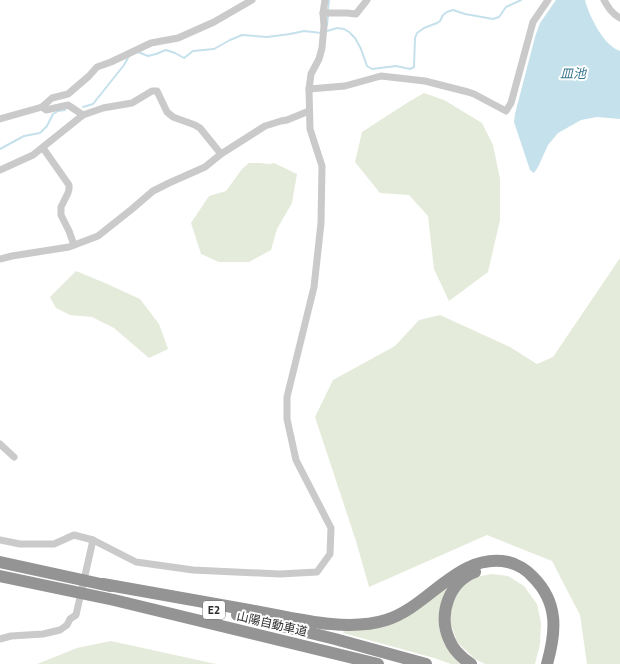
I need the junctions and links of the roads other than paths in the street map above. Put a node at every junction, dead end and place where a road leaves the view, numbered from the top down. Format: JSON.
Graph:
{"nodes":[{"id":1,"x":252,"y":0,"type":"edge"},
{"id":2,"x":325,"y":0,"type":"edge"},
{"id":3,"x":367,"y":0,"type":"edge"},
{"id":4,"x":548,"y":0,"type":"edge"},
{"id":5,"x":604,"y":0,"type":"edge"},
{"id":6,"x":326,"y":13,"type":"junction"},
{"id":7,"x":620,"y":18,"type":"edge"},
{"id":8,"x":309,"y":89,"type":"junction"},
{"id":9,"x":42,"y":106,"type":"junction"},
{"id":10,"x":309,"y":111,"type":"junction"},
{"id":11,"x":83,"y":115,"type":"junction"},
{"id":12,"x":0,"y":119,"type":"edge"},
{"id":13,"x":43,"y":148,"type":"junction"},
{"id":14,"x":220,"y":154,"type":"junction"},
{"id":15,"x":0,"y":170,"type":"edge"},
{"id":16,"x":74,"y":245,"type":"junction"},
{"id":17,"x":0,"y":259,"type":"edge"},
{"id":18,"x":0,"y":444,"type":"edge"},
{"id":19,"x":14,"y":457,"type":"dead end"},
{"id":20,"x":0,"y":540,"type":"edge"},
{"id":21,"x":93,"y":540,"type":"junction"},
{"id":22,"x":0,"y":562,"type":"edge"},
{"id":23,"x":0,"y":576,"type":"edge"},
{"id":24,"x":103,"y":584,"type":"junction"},
{"id":25,"x":0,"y":639,"type":"edge"},
{"id":26,"x":357,"y":661,"type":"edge"},
{"id":27,"x":378,"y":664,"type":"edge"},
{"id":28,"x":426,"y":664,"type":"edge"},
{"id":29,"x":471,"y":664,"type":"edge"},
{"id":30,"x":539,"y":664,"type":"edge"},
{"id":31,"x":547,"y":664,"type":"edge"}],
"edges":[{"from":1,"to":9,"type":"street"},
{"from":2,"to":6,"type":"street"},
{"from":3,"to":6,"type":"street"},
{"from":4,"to":8,"type":"street"},
{"from":5,"to":7,"type":"street"},
{"from":6,"to":8,"type":"street"},
{"from":8,"to":10,"type":"street"},
{"from":9,"to":11,"type":"street"},
{"from":9,"to":12,"type":"street"},
{"from":10,"to":14,"type":"street"},
{"from":10,"to":21,"type":"street"},
{"from":11,"to":13,"type":"street"},
{"from":11,"to":14,"type":"street"},
{"from":13,"to":15,"type":"street"},
{"from":13,"to":16,"type":"street"},
{"from":14,"to":16,"type":"street"},
{"from":16,"to":17,"type":"street"},
{"from":18,"to":19,"type":"street"},
{"from":20,"to":21,"type":"street"},
{"from":21,"to":25,"type":"street"},
{"from":22,"to":24,"type":"highway","name":"山陽自動車道","number":"E2"},
{"from":23,"to":26,"type":"highway","name":"山陽自動車道","number":"E2"},
{"from":24,"to":28,"type":"highway","name":"山陽自動車道","number":"E2"},
{"from":24,"to":31,"type":"highway"},
{"from":26,"to":27,"type":"highway","name":"山陽自動車道","number":"E2"},
{"from":29,"to":30,"type":"highway"}]}
